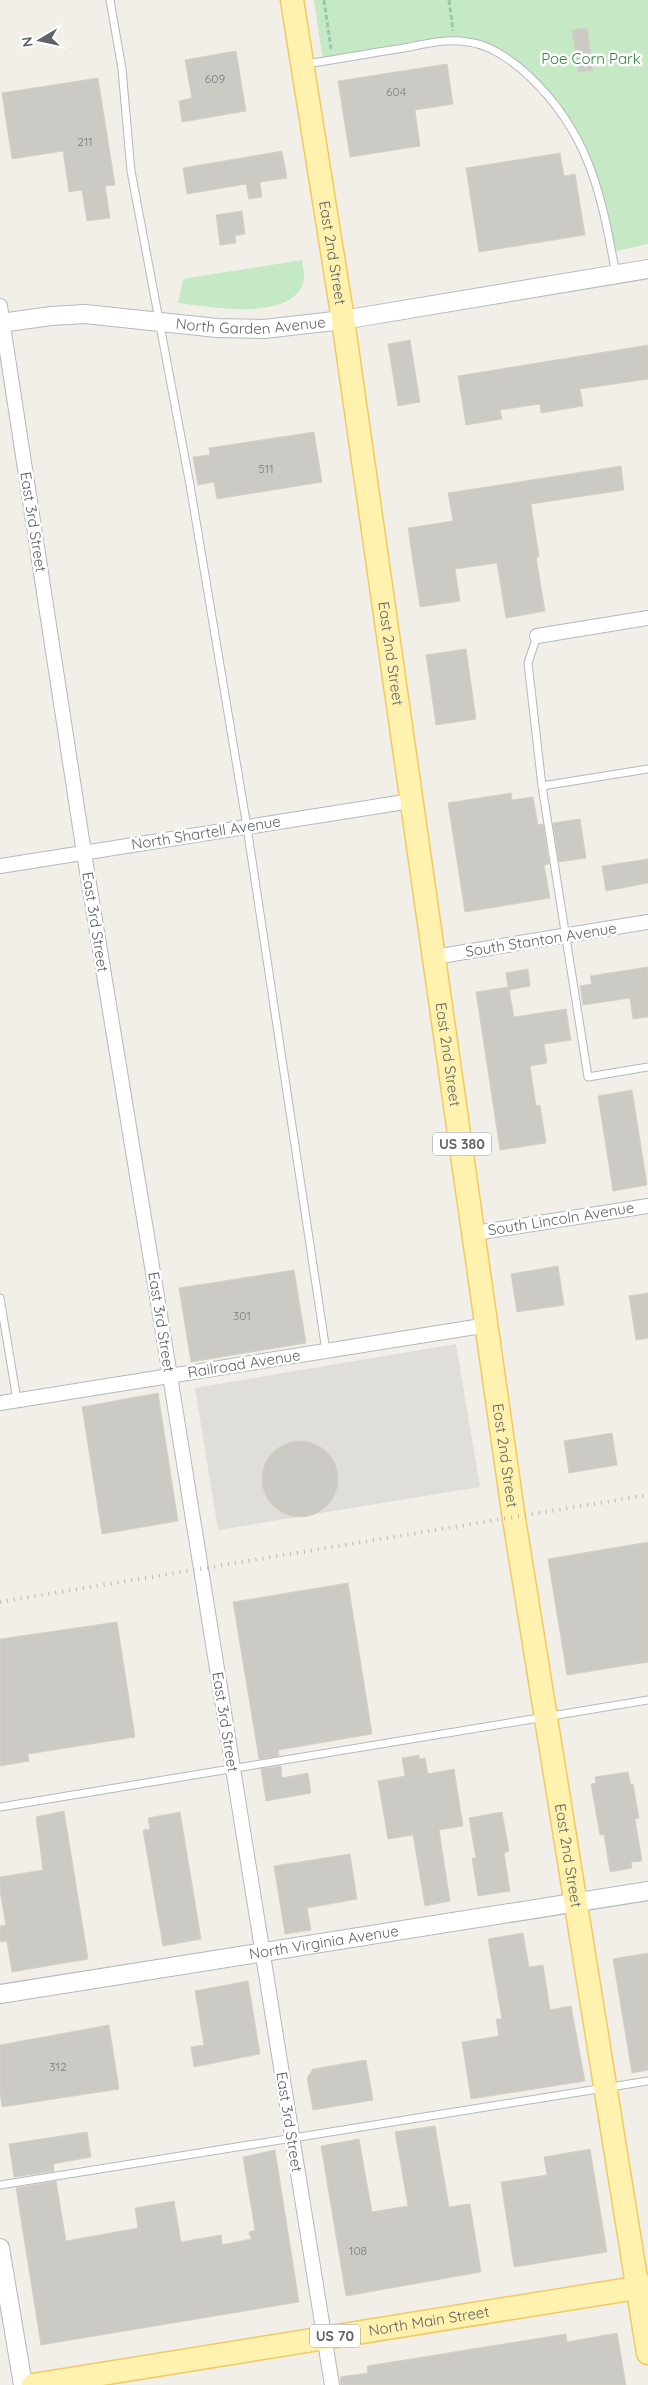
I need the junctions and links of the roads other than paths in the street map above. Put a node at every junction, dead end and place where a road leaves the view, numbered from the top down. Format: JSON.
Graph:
{"nodes":[{"id":1,"x":110,"y":0,"type":"edge"},
{"id":2,"x":292,"y":0,"type":"edge"},
{"id":3,"x":302,"y":65,"type":"junction"},
{"id":4,"x":648,"y":269,"type":"edge"},
{"id":5,"x":616,"y":276,"type":"junction"},
{"id":6,"x":1,"y":317,"type":"edge"},
{"id":7,"x":343,"y":320,"type":"junction"},
{"id":8,"x":159,"y":321,"type":"junction"},
{"id":9,"x":648,"y":618,"type":"edge"},
{"id":10,"x":537,"y":636,"type":"joint"},
{"id":11,"x":648,"y":770,"type":"edge"},
{"id":12,"x":542,"y":786,"type":"junction"},
{"id":13,"x":411,"y":801,"type":"junction"},
{"id":14,"x":247,"y":827,"type":"junction"},
{"id":15,"x":84,"y":853,"type":"junction"},
{"id":16,"x":0,"y":866,"type":"edge"},
{"id":17,"x":648,"y":922,"type":"edge"},
{"id":18,"x":564,"y":936,"type":"junction"},
{"id":19,"x":434,"y":957,"type":"junction"},
{"id":20,"x":648,"y":1067,"type":"edge"},
{"id":21,"x":648,"y":1206,"type":"edge"},
{"id":22,"x":475,"y":1233,"type":"junction"},
{"id":23,"x":0,"y":1298,"type":"edge"},
{"id":24,"x":488,"y":1325,"type":"junction"},
{"id":25,"x":326,"y":1351,"type":"junction"},
{"id":26,"x":170,"y":1376,"type":"junction"},
{"id":27,"x":17,"y":1400,"type":"junction"},
{"id":28,"x":0,"y":1403,"type":"edge"},
{"id":29,"x":648,"y":1700,"type":"edge"},
{"id":30,"x":547,"y":1718,"type":"junction"},
{"id":31,"x":233,"y":1769,"type":"junction"},
{"id":32,"x":0,"y":1807,"type":"edge"},
{"id":33,"x":648,"y":1891,"type":"edge"},
{"id":34,"x":576,"y":1903,"type":"junction"},
{"id":35,"x":262,"y":1953,"type":"junction"},
{"id":36,"x":0,"y":1994,"type":"edge"},
{"id":37,"x":648,"y":2080,"type":"edge"},
{"id":38,"x":606,"y":2087,"type":"junction"},
{"id":39,"x":292,"y":2137,"type":"junction"},
{"id":40,"x":0,"y":2185,"type":"edge"},
{"id":41,"x":0,"y":2248,"type":"edge"},
{"id":42,"x":643,"y":2287,"type":"edge"},
{"id":43,"x":324,"y":2338,"type":"junction"},
{"id":44,"x":648,"y":2352,"type":"edge"},
{"id":45,"x":23,"y":2385,"type":"edge"},
{"id":46,"x":33,"y":2385,"type":"edge"},
{"id":47,"x":332,"y":2385,"type":"edge"}],
"edges":[{"from":1,"to":8,"type":"lane"},
{"from":2,"to":3,"type":"main road","name":"East 2nd Street","number":"US 380"},
{"from":3,"to":5,"type":"lane"},
{"from":3,"to":7,"type":"main road","name":"East 2nd Street","number":"US 380"},
{"from":4,"to":5,"type":"street","name":"North Garden Avenue"},
{"from":5,"to":7,"type":"street","name":"North Garden Avenue"},
{"from":6,"to":8,"type":"street","name":"North Garden Avenue"},
{"from":6,"to":15,"type":"street","name":"East 3rd Street"},
{"from":7,"to":8,"type":"street","name":"North Garden Avenue"},
{"from":7,"to":13,"type":"main road","name":"East 2nd Street","number":"US 380"},
{"from":8,"to":14,"type":"lane"},
{"from":9,"to":10,"type":"street"},
{"from":10,"to":12,"type":"lane"},
{"from":11,"to":12,"type":"lane"},
{"from":12,"to":18,"type":"lane"},
{"from":13,"to":14,"type":"street","name":"North Shartell Avenue"},
{"from":13,"to":19,"type":"main road","name":"East 2nd Street","number":"US 380"},
{"from":14,"to":15,"type":"street","name":"North Shartell Avenue"},
{"from":14,"to":25,"type":"lane"},
{"from":15,"to":16,"type":"street","name":"North Shartell Avenue"},
{"from":15,"to":26,"type":"street","name":"East 3rd Street"},
{"from":17,"to":18,"type":"street","name":"South Stanton Avenue"},
{"from":18,"to":19,"type":"street","name":"South Stanton Avenue"},
{"from":18,"to":20,"type":"lane"},
{"from":19,"to":22,"type":"main road","name":"East 2nd Street","number":"US 380"},
{"from":21,"to":22,"type":"street","name":"South Lincoln Avenue"},
{"from":22,"to":24,"type":"main road","name":"East 2nd Street","number":"US 380"},
{"from":23,"to":27,"type":"lane"},
{"from":24,"to":25,"type":"street","name":"Railroad Avenue"},
{"from":24,"to":30,"type":"main road","name":"East 2nd Street","number":"US 380"},
{"from":25,"to":26,"type":"street","name":"Railroad Avenue"},
{"from":26,"to":27,"type":"street","name":"Railroad Avenue"},
{"from":26,"to":31,"type":"street","name":"East 3rd Street"},
{"from":27,"to":28,"type":"street","name":"Railroad Avenue"},
{"from":29,"to":30,"type":"lane"},
{"from":30,"to":31,"type":"lane"},
{"from":30,"to":34,"type":"main road","name":"East 2nd Street","number":"US 380"},
{"from":31,"to":32,"type":"lane"},
{"from":31,"to":35,"type":"street","name":"East 3rd Street"},
{"from":33,"to":34,"type":"street","name":"North Virginia Avenue"},
{"from":34,"to":35,"type":"street","name":"North Virginia Avenue"},
{"from":34,"to":38,"type":"main road","name":"East 2nd Street","number":"US 380"},
{"from":35,"to":36,"type":"street","name":"North Virginia Avenue"},
{"from":35,"to":39,"type":"street","name":"East 3rd Street"},
{"from":37,"to":38,"type":"lane"},
{"from":38,"to":39,"type":"lane"},
{"from":38,"to":42,"type":"main road","name":"East 2nd Street","number":"US 380"},
{"from":39,"to":40,"type":"lane"},
{"from":39,"to":43,"type":"street","name":"East 3rd Street"},
{"from":41,"to":45,"type":"street"},
{"from":42,"to":43,"type":"main road","name":"North Main Street","number":"US 70"},
{"from":42,"to":44,"type":"main road","name":"East 2nd Street"},
{"from":43,"to":46,"type":"main road","name":"North Main Street","number":"US 70"},
{"from":43,"to":47,"type":"street","name":"East 3rd Street"}]}
